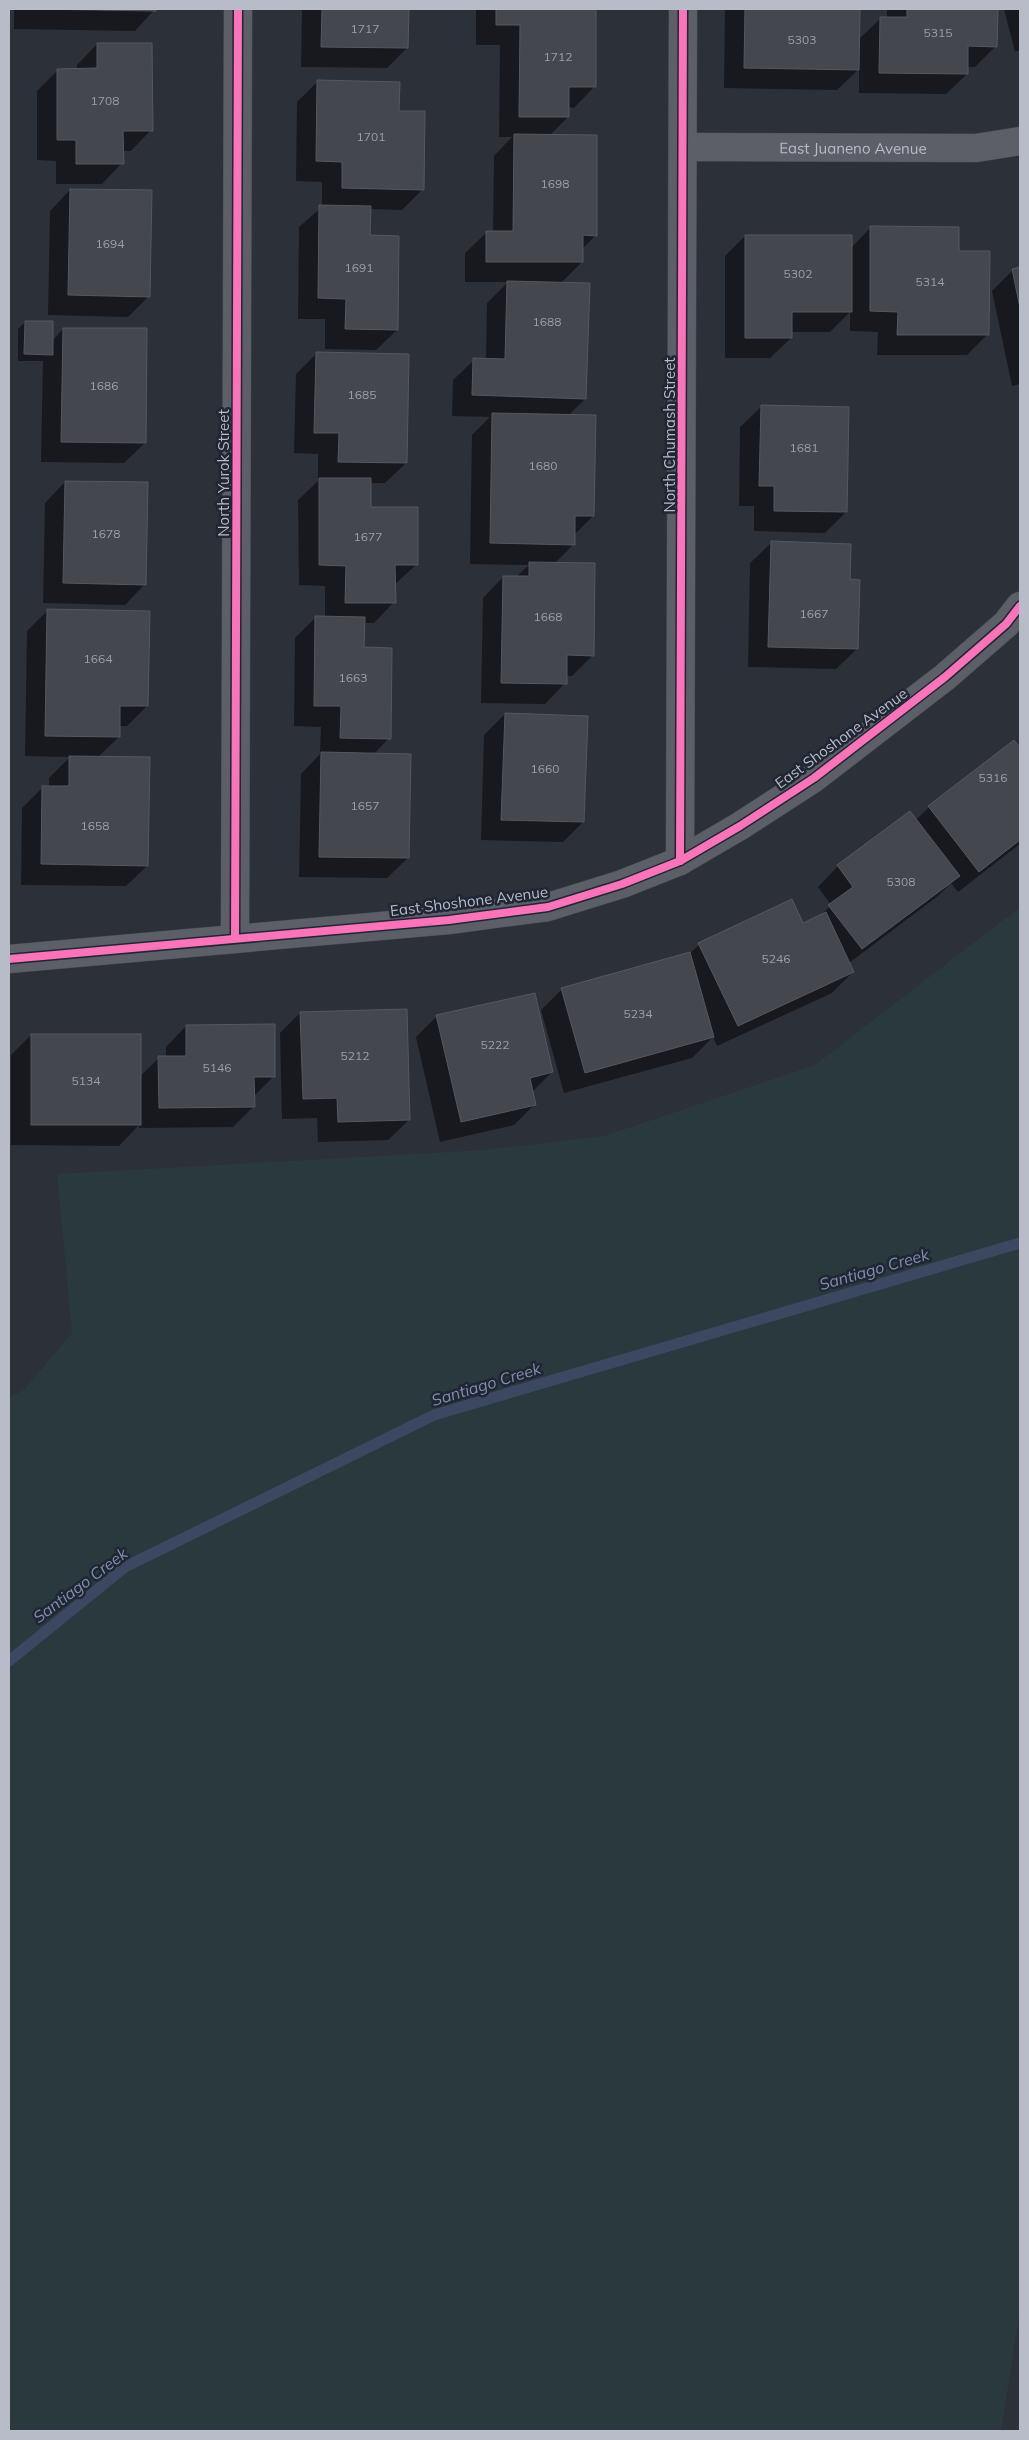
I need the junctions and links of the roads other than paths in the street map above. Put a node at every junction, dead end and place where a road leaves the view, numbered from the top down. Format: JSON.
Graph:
{"nodes":[{"id":1,"x":238,"y":9,"type":"edge"},
{"id":2,"x":683,"y":9,"type":"edge"},
{"id":3,"x":1020,"y":141,"type":"edge"},
{"id":4,"x":684,"y":147,"type":"junction"},
{"id":5,"x":1020,"y":606,"type":"edge"},
{"id":6,"x":680,"y":861,"type":"junction"},
{"id":7,"x":235,"y":938,"type":"junction"},
{"id":8,"x":9,"y":959,"type":"edge"}],
"edges":[{"from":1,"to":7,"type":"street","name":"North Yurok Street"},
{"from":2,"to":4,"type":"street","name":"North Chumash Street"},
{"from":3,"to":4,"type":"street","name":"East Juaneno Avenue"},
{"from":4,"to":6,"type":"street","name":"North Chumash Street"},
{"from":5,"to":6,"type":"street","name":"East Shoshone Avenue"},
{"from":6,"to":7,"type":"street","name":"East Shoshone Avenue"},
{"from":7,"to":8,"type":"street","name":"East Shoshone Avenue"}]}
